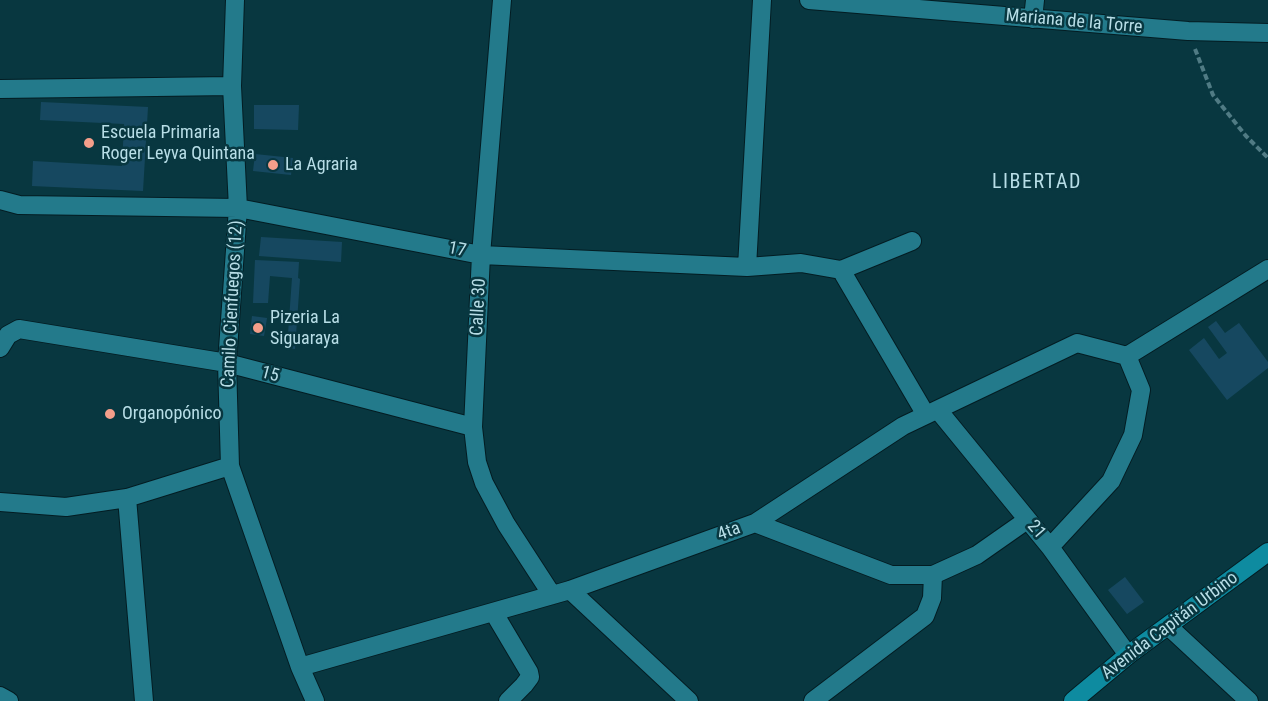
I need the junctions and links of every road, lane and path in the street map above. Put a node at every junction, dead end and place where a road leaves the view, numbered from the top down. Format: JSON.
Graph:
{"nodes":[{"id":1,"x":235,"y":0,"type":"edge"},
{"id":2,"x":502,"y":0,"type":"edge"},
{"id":3,"x":762,"y":0,"type":"edge"},
{"id":4,"x":809,"y":0,"type":"edge"},
{"id":5,"x":1035,"y":0,"type":"edge"},
{"id":6,"x":1033,"y":19,"type":"junction"},
{"id":7,"x":1188,"y":31,"type":"junction"},
{"id":8,"x":1268,"y":33,"type":"edge"},
{"id":9,"x":232,"y":86,"type":"junction"},
{"id":10,"x":0,"y":89,"type":"edge"},
{"id":11,"x":1268,"y":158,"type":"edge"},
{"id":12,"x":0,"y":200,"type":"edge"},
{"id":13,"x":238,"y":208,"type":"junction"},
{"id":14,"x":912,"y":241,"type":"dead end"},
{"id":15,"x":481,"y":255,"type":"junction"},
{"id":16,"x":747,"y":267,"type":"junction"},
{"id":17,"x":1268,"y":269,"type":"edge"},
{"id":18,"x":841,"y":270,"type":"junction"},
{"id":19,"x":0,"y":347,"type":"edge"},
{"id":20,"x":1127,"y":356,"type":"junction"},
{"id":21,"x":227,"y":363,"type":"junction"},
{"id":22,"x":932,"y":412,"type":"junction"},
{"id":23,"x":473,"y":427,"type":"junction"},
{"id":24,"x":230,"y":466,"type":"junction"},
{"id":25,"x":127,"y":498,"type":"junction"},
{"id":26,"x":0,"y":502,"type":"edge"},
{"id":27,"x":1027,"y":520,"type":"junction"},
{"id":28,"x":755,"y":523,"type":"junction"},
{"id":29,"x":1050,"y":547,"type":"junction"},
{"id":30,"x":1266,"y":557,"type":"edge"},
{"id":31,"x":933,"y":575,"type":"junction"},
{"id":32,"x":570,"y":590,"type":"junction"},
{"id":33,"x":552,"y":595,"type":"junction"},
{"id":34,"x":494,"y":613,"type":"junction"},
{"id":35,"x":1168,"y":626,"type":"junction"},
{"id":36,"x":1128,"y":655,"type":"junction"},
{"id":37,"x":300,"y":667,"type":"junction"},
{"id":38,"x":0,"y":696,"type":"edge"},
{"id":39,"x":9,"y":701,"type":"edge"},
{"id":40,"x":144,"y":701,"type":"edge"},
{"id":41,"x":315,"y":701,"type":"edge"},
{"id":42,"x":508,"y":701,"type":"edge"},
{"id":43,"x":688,"y":701,"type":"edge"},
{"id":44,"x":813,"y":701,"type":"edge"},
{"id":45,"x":1073,"y":701,"type":"edge"},
{"id":46,"x":1249,"y":701,"type":"edge"}],
"edges":[{"from":1,"to":9,"type":"street","name":"Camilo Cienfuegos (12)"},
{"from":2,"to":15,"type":"street","name":"Calle 30"},
{"from":3,"to":16,"type":"street"},
{"from":4,"to":6,"type":"street","name":"Mariana de la Torre"},
{"from":5,"to":6,"type":"street"},
{"from":6,"to":7,"type":"street","name":"Mariana de la Torre"},
{"from":7,"to":8,"type":"street","name":"Mariana de la Torre"},
{"from":7,"to":11,"type":"path"},
{"from":9,"to":10,"type":"street"},
{"from":9,"to":13,"type":"street","name":"Camilo Cienfuegos (12)"},
{"from":12,"to":13,"type":"street","name":"17"},
{"from":13,"to":15,"type":"street","name":"17"},
{"from":13,"to":21,"type":"street","name":"Camilo Cienfuegos (12)"},
{"from":14,"to":18,"type":"street"},
{"from":15,"to":16,"type":"street","name":"17"},
{"from":15,"to":23,"type":"street","name":"Calle 30"},
{"from":16,"to":18,"type":"street","name":"17"},
{"from":17,"to":20,"type":"street"},
{"from":18,"to":22,"type":"street","name":"21"},
{"from":19,"to":21,"type":"street","name":"15"},
{"from":20,"to":22,"type":"street","name":"4ta"},
{"from":20,"to":29,"type":"street"},
{"from":21,"to":23,"type":"street","name":"15"},
{"from":21,"to":24,"type":"street","name":"Camilo Cienfuegos (12)"},
{"from":22,"to":27,"type":"street","name":"21"},
{"from":22,"to":28,"type":"street","name":"4ta"},
{"from":23,"to":33,"type":"street","name":"Calle 30"},
{"from":24,"to":25,"type":"street"},
{"from":24,"to":37,"type":"street","name":"Camilo Cienfuegos (12)"},
{"from":25,"to":26,"type":"street"},
{"from":25,"to":40,"type":"street"},
{"from":27,"to":29,"type":"street","name":"21"},
{"from":27,"to":31,"type":"street"},
{"from":28,"to":31,"type":"street"},
{"from":28,"to":32,"type":"street","name":"4ta"},
{"from":29,"to":36,"type":"street","name":"21"},
{"from":30,"to":35,"type":"main road","name":"Avenida Capitán Urbino"},
{"from":31,"to":44,"type":"street"},
{"from":32,"to":33,"type":"street","name":"4ta"},
{"from":32,"to":43,"type":"street"},
{"from":33,"to":34,"type":"street","name":"4ta"},
{"from":34,"to":37,"type":"street","name":"4ta"},
{"from":34,"to":42,"type":"street"},
{"from":35,"to":36,"type":"main road","name":"Avenida Capitán Urbino"},
{"from":35,"to":46,"type":"street"},
{"from":36,"to":45,"type":"main road","name":"Avenida Capitán Urbino"},
{"from":37,"to":41,"type":"street","name":"Camilo Cienfuegos (12)"},
{"from":38,"to":39,"type":"street"}]}
